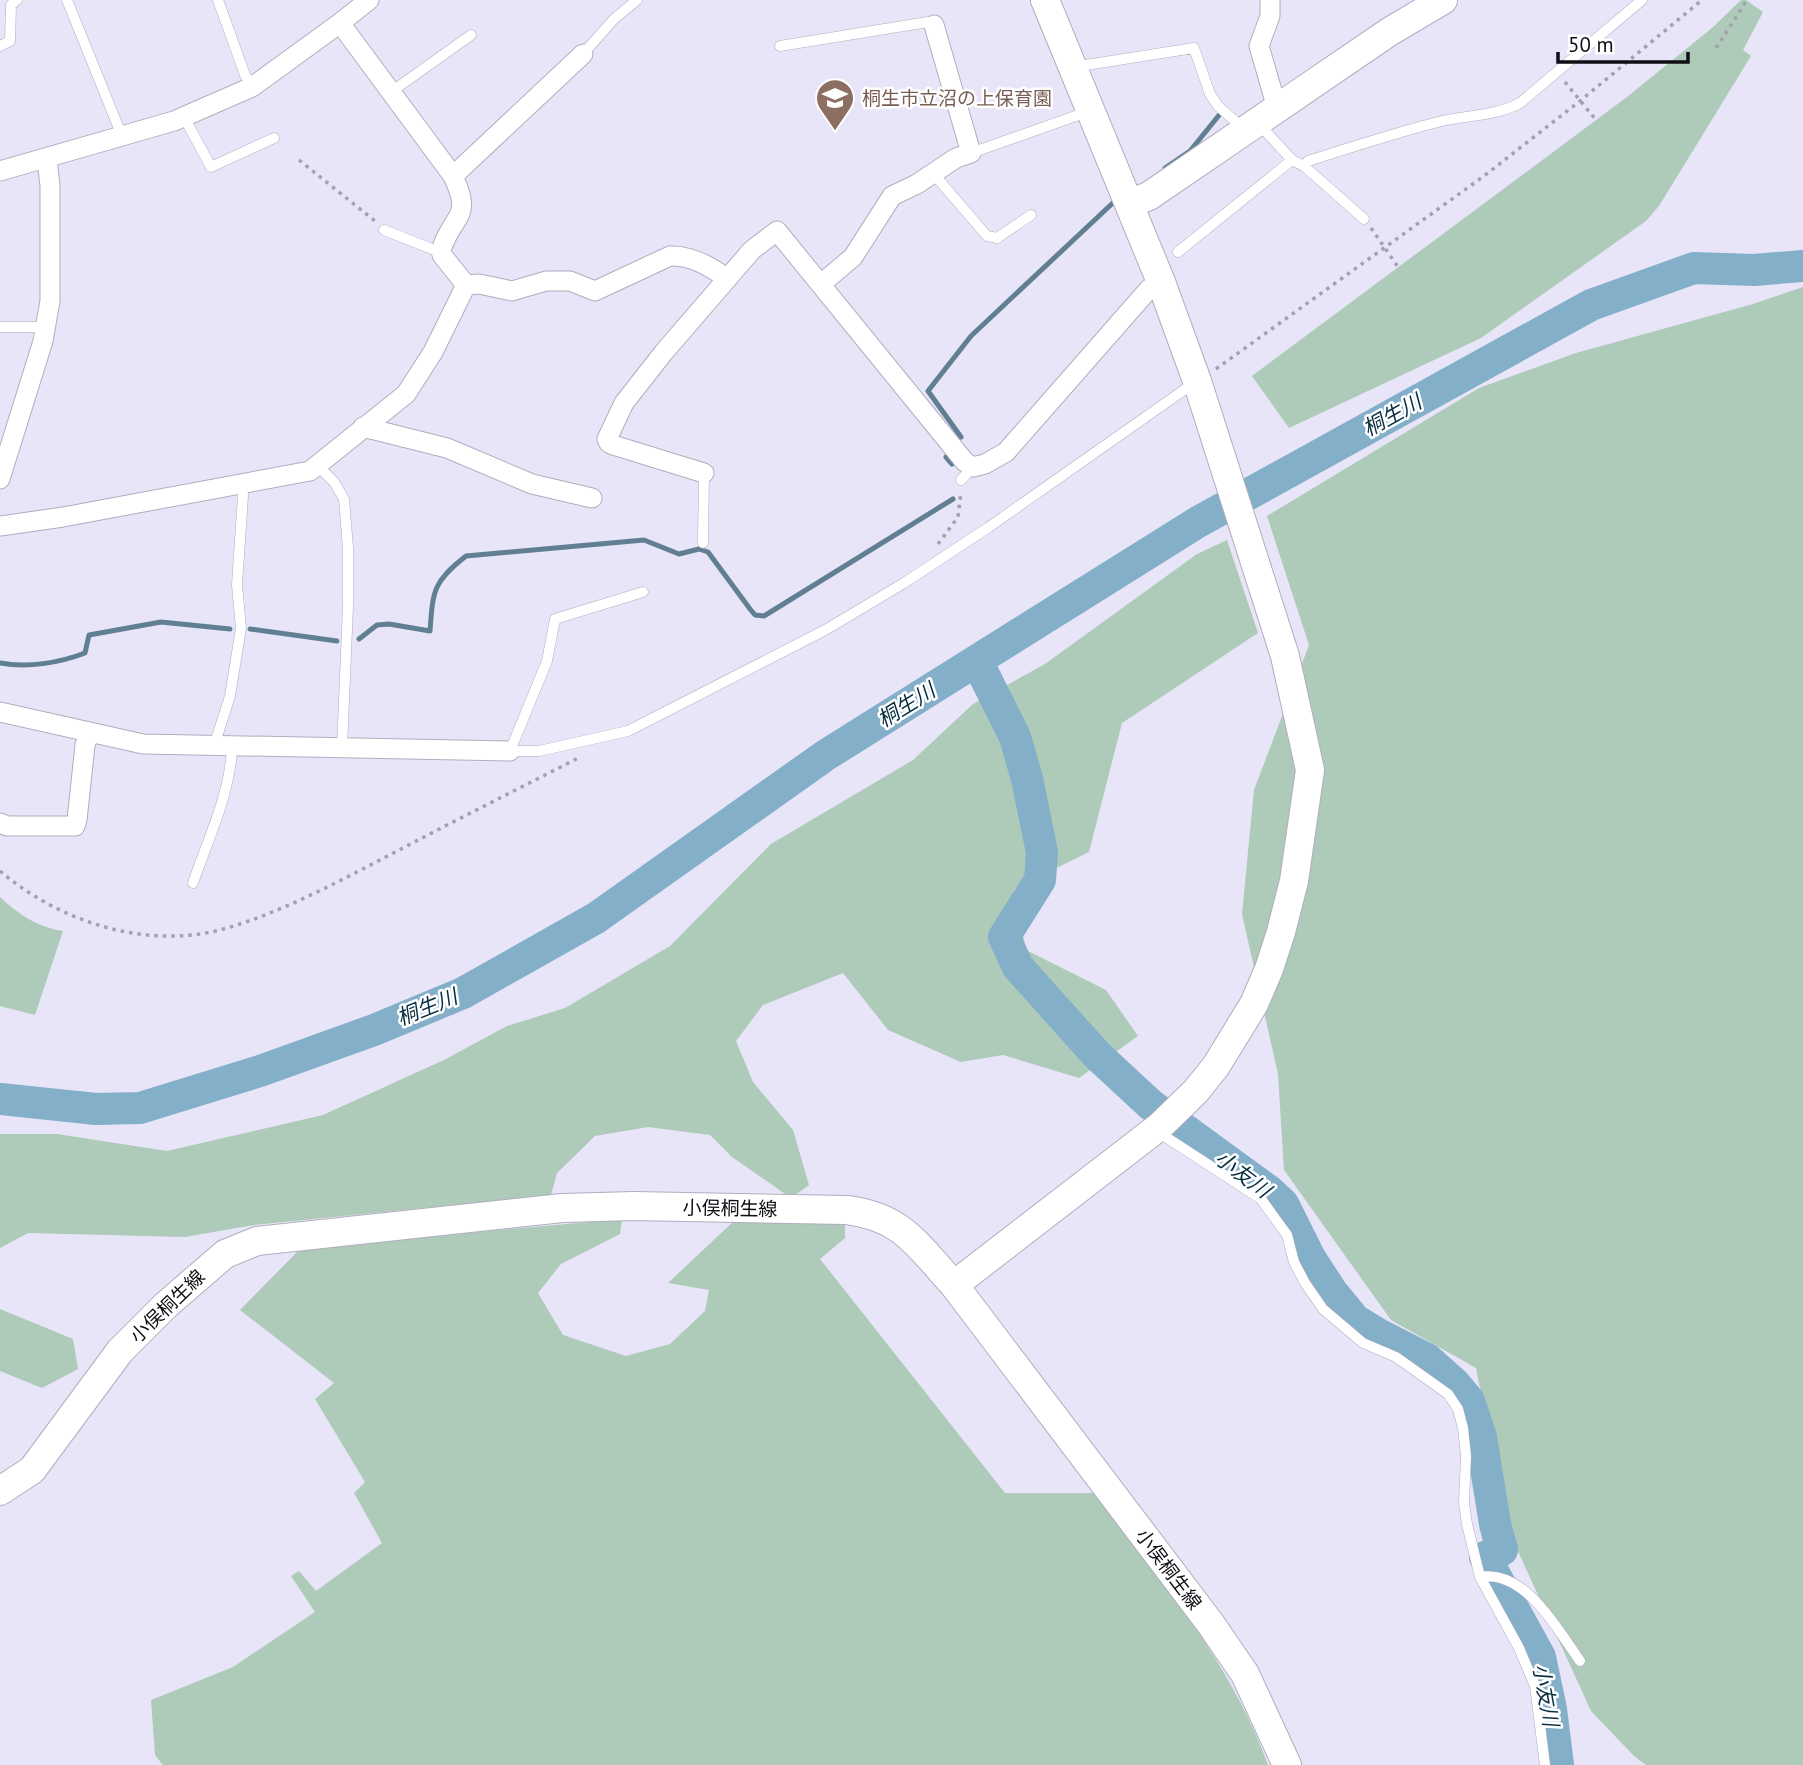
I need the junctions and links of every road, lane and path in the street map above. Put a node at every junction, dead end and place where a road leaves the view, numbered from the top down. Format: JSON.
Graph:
{"nodes":[{"id":1,"x":17,"y":0,"type":"edge"},
{"id":2,"x":67,"y":0,"type":"edge"},
{"id":3,"x":218,"y":0,"type":"edge"},
{"id":4,"x":369,"y":0,"type":"edge"},
{"id":5,"x":637,"y":0,"type":"edge"},
{"id":6,"x":1045,"y":0,"type":"edge"},
{"id":7,"x":1269,"y":0,"type":"edge"},
{"id":8,"x":1642,"y":0,"type":"edge"},
{"id":9,"x":1702,"y":0,"type":"edge"},
{"id":10,"x":1747,"y":0,"type":"edge"},
{"id":11,"x":1436,"y":2,"type":"edge"},
{"id":12,"x":340,"y":23,"type":"junction"},
{"id":13,"x":933,"y":26,"type":"joint"},
{"id":14,"x":471,"y":36,"type":"dead end"},
{"id":15,"x":0,"y":46,"type":"edge"},
{"id":16,"x":780,"y":46,"type":"dead end"},
{"id":17,"x":1716,"y":48,"type":"dead end"},
{"id":18,"x":583,"y":54,"type":"joint"},
{"id":19,"x":1074,"y":71,"type":"junction"},
{"id":20,"x":1566,"y":84,"type":"dead end"},
{"id":21,"x":251,"y":87,"type":"junction"},
{"id":22,"x":391,"y":92,"type":"junction"},
{"id":23,"x":1580,"y":101,"type":"junction"},
{"id":24,"x":1091,"y":111,"type":"junction"},
{"id":25,"x":184,"y":117,"type":"junction"},
{"id":26,"x":1259,"y":120,"type":"junction"},
{"id":27,"x":1597,"y":120,"type":"dead end"},
{"id":28,"x":122,"y":136,"type":"junction"},
{"id":29,"x":274,"y":138,"type":"dead end"},
{"id":30,"x":971,"y":153,"type":"junction"},
{"id":31,"x":47,"y":159,"type":"junction"},
{"id":32,"x":299,"y":160,"type":"dead end"},
{"id":33,"x":1292,"y":160,"type":"junction"},
{"id":34,"x":1304,"y":166,"type":"junction"},
{"id":35,"x":0,"y":171,"type":"edge"},
{"id":36,"x":932,"y":172,"type":"junction"},
{"id":37,"x":453,"y":176,"type":"junction"},
{"id":38,"x":1129,"y":204,"type":"junction"},
{"id":39,"x":1031,"y":215,"type":"dead end"},
{"id":40,"x":1366,"y":221,"type":"joint"},
{"id":41,"x":384,"y":230,"type":"joint"},
{"id":42,"x":1385,"y":249,"type":"junction"},
{"id":43,"x":1178,"y":252,"type":"dead end"},
{"id":44,"x":442,"y":253,"type":"junction"},
{"id":45,"x":1398,"y":267,"type":"dead end"},
{"id":46,"x":726,"y":278,"type":"junction"},
{"id":47,"x":1161,"y":282,"type":"junction"},
{"id":48,"x":821,"y":284,"type":"junction"},
{"id":49,"x":466,"y":285,"type":"junction"},
{"id":50,"x":0,"y":327,"type":"edge"},
{"id":51,"x":46,"y":327,"type":"junction"},
{"id":52,"x":1204,"y":380,"type":"junction"},
{"id":53,"x":363,"y":427,"type":"junction"},
{"id":54,"x":318,"y":466,"type":"junction"},
{"id":55,"x":704,"y":472,"type":"joint"},
{"id":56,"x":967,"y":473,"type":"junction"},
{"id":57,"x":0,"y":478,"type":"edge"},
{"id":58,"x":242,"y":483,"type":"junction"},
{"id":59,"x":593,"y":498,"type":"dead end"},
{"id":60,"x":0,"y":526,"type":"edge"},
{"id":61,"x":703,"y":543,"type":"dead end"},
{"id":62,"x":935,"y":547,"type":"dead end"},
{"id":63,"x":643,"y":592,"type":"dead end"},
{"id":64,"x":0,"y":712,"type":"edge"},
{"id":65,"x":89,"y":734,"type":"junction"},
{"id":66,"x":223,"y":746,"type":"junction"},
{"id":67,"x":342,"y":748,"type":"junction"},
{"id":68,"x":510,"y":751,"type":"junction"},
{"id":69,"x":581,"y":756,"type":"dead end"},
{"id":70,"x":0,"y":823,"type":"edge"},
{"id":71,"x":0,"y":871,"type":"edge"},
{"id":72,"x":193,"y":883,"type":"dead end"},
{"id":73,"x":1164,"y":1122,"type":"junction"},
{"id":74,"x":954,"y":1285,"type":"junction"},
{"id":75,"x":0,"y":1491,"type":"edge"},
{"id":76,"x":1482,"y":1576,"type":"junction"},
{"id":77,"x":1580,"y":1661,"type":"dead end"},
{"id":78,"x":1287,"y":1765,"type":"edge"},
{"id":79,"x":1545,"y":1765,"type":"edge"}],
"edges":[{"from":1,"to":15,"type":"lane"},
{"from":2,"to":28,"type":"lane"},
{"from":3,"to":21,"type":"lane"},
{"from":4,"to":12,"type":"street"},
{"from":5,"to":18,"type":"lane"},
{"from":6,"to":19,"type":"street"},
{"from":7,"to":26,"type":"street"},
{"from":8,"to":34,"type":"lane"},
{"from":9,"to":23,"type":"path"},
{"from":10,"to":17,"type":"path"},
{"from":11,"to":26,"type":"street"},
{"from":12,"to":21,"type":"street"},
{"from":12,"to":22,"type":"street"},
{"from":13,"to":16,"type":"lane"},
{"from":13,"to":30,"type":"street"},
{"from":14,"to":22,"type":"lane"},
{"from":18,"to":37,"type":"street"},
{"from":19,"to":24,"type":"street"},
{"from":19,"to":26,"type":"lane"},
{"from":20,"to":23,"type":"path"},
{"from":21,"to":25,"type":"street"},
{"from":22,"to":37,"type":"street"},
{"from":23,"to":27,"type":"path"},
{"from":23,"to":42,"type":"path"},
{"from":24,"to":30,"type":"lane"},
{"from":24,"to":38,"type":"street"},
{"from":25,"to":28,"type":"street"},
{"from":25,"to":29,"type":"lane"},
{"from":26,"to":33,"type":"lane"},
{"from":26,"to":38,"type":"street"},
{"from":28,"to":31,"type":"street"},
{"from":30,"to":36,"type":"street"},
{"from":31,"to":35,"type":"street"},
{"from":31,"to":51,"type":"street"},
{"from":32,"to":41,"type":"path"},
{"from":33,"to":34,"type":"lane"},
{"from":33,"to":43,"type":"lane"},
{"from":34,"to":40,"type":"lane"},
{"from":36,"to":39,"type":"lane"},
{"from":36,"to":48,"type":"street"},
{"from":37,"to":44,"type":"street"},
{"from":38,"to":47,"type":"street"},
{"from":40,"to":42,"type":"path"},
{"from":41,"to":44,"type":"lane"},
{"from":42,"to":45,"type":"path"},
{"from":42,"to":52,"type":"path"},
{"from":44,"to":49,"type":"street"},
{"from":46,"to":48,"type":"street"},
{"from":46,"to":49,"type":"street"},
{"from":46,"to":55,"type":"street"},
{"from":47,"to":52,"type":"street"},
{"from":47,"to":56,"type":"street"},
{"from":48,"to":56,"type":"street"},
{"from":49,"to":53,"type":"street"},
{"from":50,"to":51,"type":"lane"},
{"from":51,"to":57,"type":"street"},
{"from":52,"to":68,"type":"lane"},
{"from":52,"to":73,"type":"street"},
{"from":53,"to":54,"type":"street"},
{"from":53,"to":59,"type":"street"},
{"from":54,"to":58,"type":"street"},
{"from":54,"to":67,"type":"lane"},
{"from":55,"to":61,"type":"lane"},
{"from":56,"to":62,"type":"path"},
{"from":58,"to":60,"type":"street"},
{"from":58,"to":66,"type":"lane"},
{"from":63,"to":68,"type":"lane"},
{"from":64,"to":65,"type":"street"},
{"from":65,"to":66,"type":"street"},
{"from":65,"to":70,"type":"street"},
{"from":66,"to":67,"type":"street"},
{"from":66,"to":72,"type":"lane"},
{"from":67,"to":68,"type":"street"},
{"from":69,"to":71,"type":"path"},
{"from":73,"to":74,"type":"street"},
{"from":73,"to":76,"type":"lane"},
{"from":74,"to":75,"type":"street","name":"小俣桐生線"},
{"from":74,"to":78,"type":"street","name":"小俣桐生線"},
{"from":76,"to":77,"type":"lane"},
{"from":76,"to":79,"type":"lane"}]}
